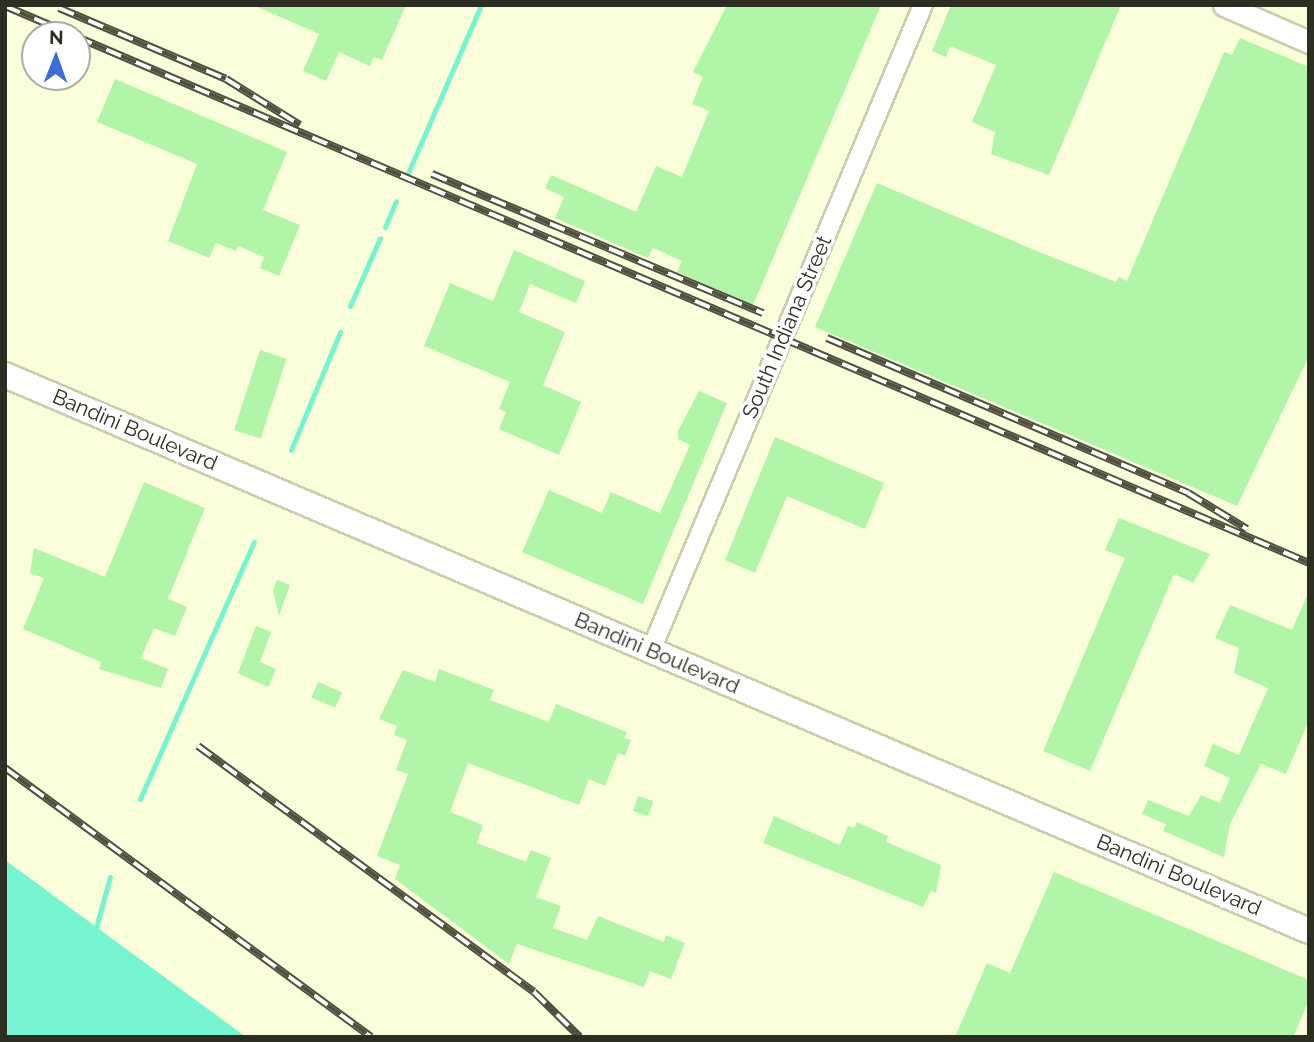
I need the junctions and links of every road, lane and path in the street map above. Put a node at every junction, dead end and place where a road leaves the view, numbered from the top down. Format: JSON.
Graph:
{"nodes":[{"id":1,"x":923,"y":5,"type":"edge"},
{"id":2,"x":1224,"y":5,"type":"edge"},
{"id":3,"x":1309,"y":42,"type":"edge"},
{"id":4,"x":5,"y":375,"type":"edge"},
{"id":5,"x":650,"y":650,"type":"junction"},
{"id":6,"x":1309,"y":930,"type":"edge"}],
"edges":[{"from":1,"to":5,"type":"street","name":"South Indiana Street"},
{"from":2,"to":3,"type":"street"},
{"from":4,"to":5,"type":"main road","name":"Bandini Boulevard"},
{"from":5,"to":6,"type":"main road","name":"Bandini Boulevard"}]}
